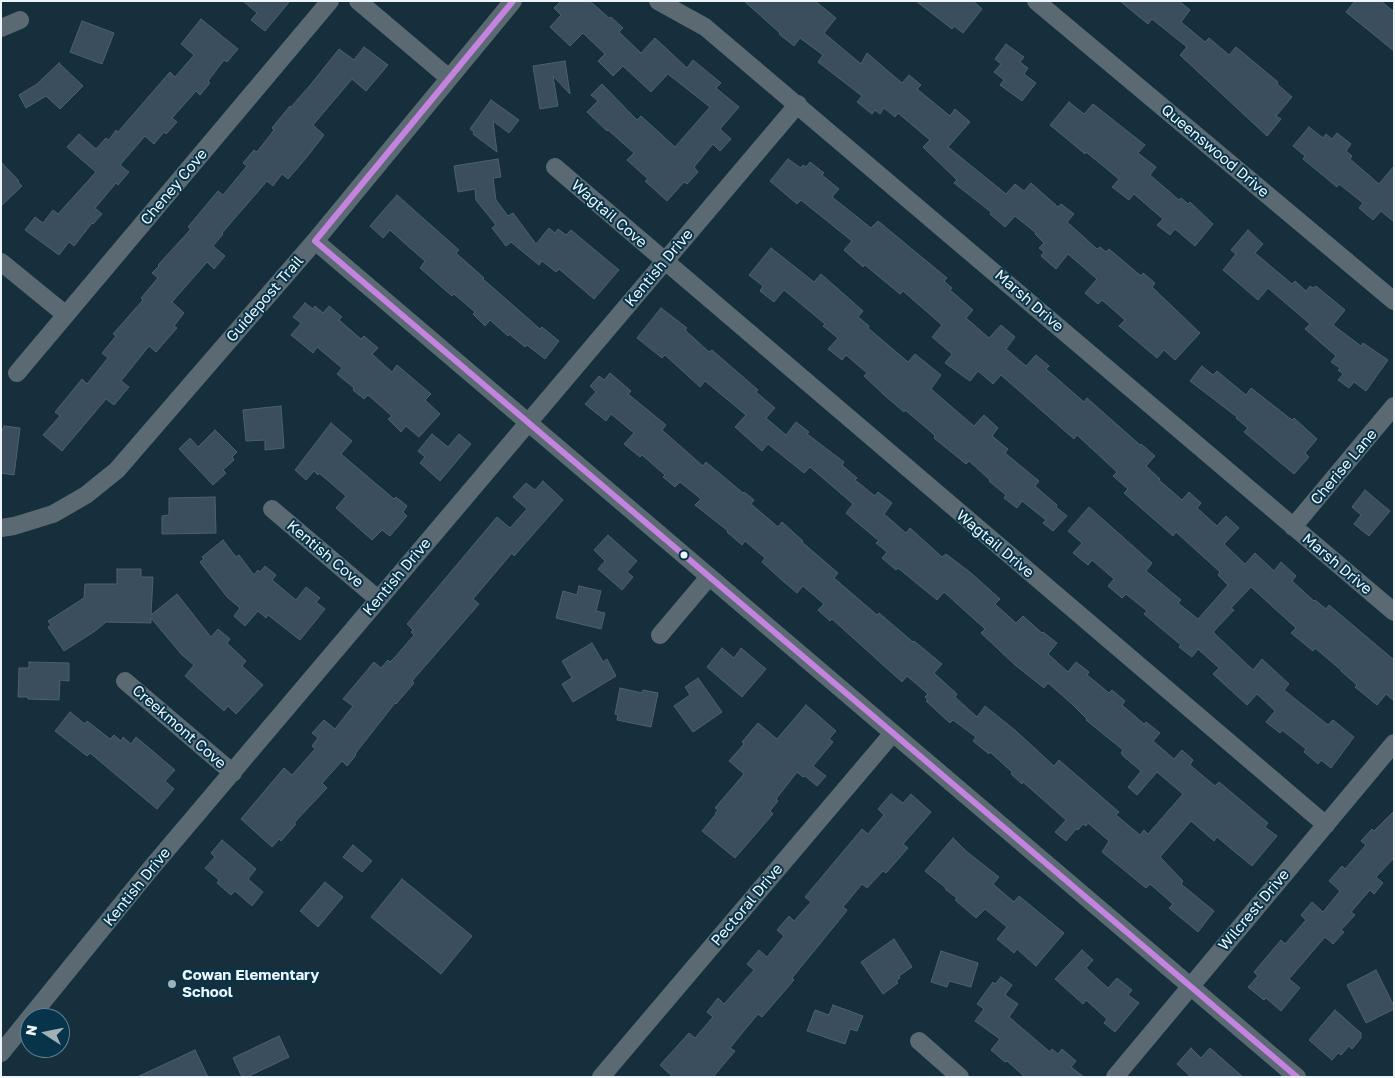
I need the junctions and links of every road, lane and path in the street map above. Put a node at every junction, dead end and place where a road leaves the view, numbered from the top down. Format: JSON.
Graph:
{"nodes":[{"id":1,"x":330,"y":1,"type":"edge"},
{"id":2,"x":358,"y":1,"type":"edge"},
{"id":3,"x":513,"y":1,"type":"edge"},
{"id":4,"x":658,"y":1,"type":"edge"},
{"id":5,"x":1036,"y":1,"type":"edge"},
{"id":6,"x":20,"y":20,"type":"dead end"},
{"id":7,"x":1,"y":28,"type":"edge"},
{"id":8,"x":449,"y":78,"type":"junction"},
{"id":9,"x":798,"y":104,"type":"junction"},
{"id":10,"x":554,"y":167,"type":"dead end"},
{"id":11,"x":315,"y":241,"type":"junction"},
{"id":12,"x":1,"y":262,"type":"edge"},
{"id":13,"x":664,"y":262,"type":"junction"},
{"id":14,"x":1394,"y":301,"type":"edge"},
{"id":15,"x":66,"y":315,"type":"junction"},
{"id":16,"x":17,"y":373,"type":"dead end"},
{"id":17,"x":1394,"y":406,"type":"edge"},
{"id":18,"x":529,"y":422,"type":"junction"},
{"id":19,"x":272,"y":509,"type":"dead end"},
{"id":20,"x":1293,"y":527,"type":"junction"},
{"id":21,"x":1,"y":528,"type":"edge"},
{"id":22,"x":710,"y":577,"type":"junction"},
{"id":23,"x":378,"y":599,"type":"junction"},
{"id":24,"x":1394,"y":612,"type":"edge"},
{"id":25,"x":660,"y":635,"type":"dead end"},
{"id":26,"x":125,"y":681,"type":"dead end"},
{"id":27,"x":892,"y":733,"type":"junction"},
{"id":28,"x":1394,"y":744,"type":"edge"},
{"id":29,"x":232,"y":773,"type":"junction"},
{"id":30,"x":1326,"y":826,"type":"junction"},
{"id":31,"x":1190,"y":986,"type":"junction"},
{"id":32,"x":918,"y":1041,"type":"dead end"},
{"id":33,"x":1,"y":1053,"type":"edge"},
{"id":34,"x":601,"y":1077,"type":"edge"},
{"id":35,"x":960,"y":1077,"type":"edge"},
{"id":36,"x":1115,"y":1077,"type":"edge"},
{"id":37,"x":1297,"y":1077,"type":"edge"}],
"edges":[{"from":1,"to":15,"type":"street","name":"Cheney Cove"},
{"from":2,"to":8,"type":"street"},
{"from":3,"to":8,"type":"street","name":"Guidepost Trail"},
{"from":4,"to":9,"type":"street","name":"Marsh Drive"},
{"from":5,"to":14,"type":"street","name":"Queenswood Drive"},
{"from":6,"to":7,"type":"street"},
{"from":8,"to":11,"type":"street","name":"Guidepost Trail"},
{"from":9,"to":13,"type":"street","name":"Kentish Drive"},
{"from":9,"to":20,"type":"street","name":"Marsh Drive"},
{"from":10,"to":13,"type":"street","name":"Wagtail Cove"},
{"from":11,"to":18,"type":"street"},
{"from":11,"to":21,"type":"street","name":"Guidepost Trail"},
{"from":12,"to":15,"type":"street"},
{"from":13,"to":18,"type":"street","name":"Kentish Drive"},
{"from":13,"to":30,"type":"street","name":"Wagtail Drive"},
{"from":15,"to":16,"type":"street","name":"Cheney Cove"},
{"from":17,"to":20,"type":"street","name":"Cherise Lane"},
{"from":18,"to":22,"type":"street"},
{"from":18,"to":23,"type":"street","name":"Kentish Drive"},
{"from":19,"to":23,"type":"street","name":"Kentish Cove"},
{"from":20,"to":24,"type":"street","name":"Marsh Drive"},
{"from":22,"to":25,"type":"street"},
{"from":22,"to":27,"type":"street"},
{"from":23,"to":29,"type":"street","name":"Kentish Drive"},
{"from":26,"to":29,"type":"street","name":"Creekmont Cove"},
{"from":27,"to":31,"type":"street"},
{"from":27,"to":34,"type":"street","name":"Pectoral Drive"},
{"from":28,"to":30,"type":"street","name":"Wilcrest Drive"},
{"from":29,"to":33,"type":"street","name":"Kentish Drive"},
{"from":30,"to":31,"type":"street","name":"Wilcrest Drive"},
{"from":31,"to":36,"type":"street","name":"Wilcrest Drive"},
{"from":31,"to":37,"type":"street"},
{"from":32,"to":35,"type":"street"}]}
